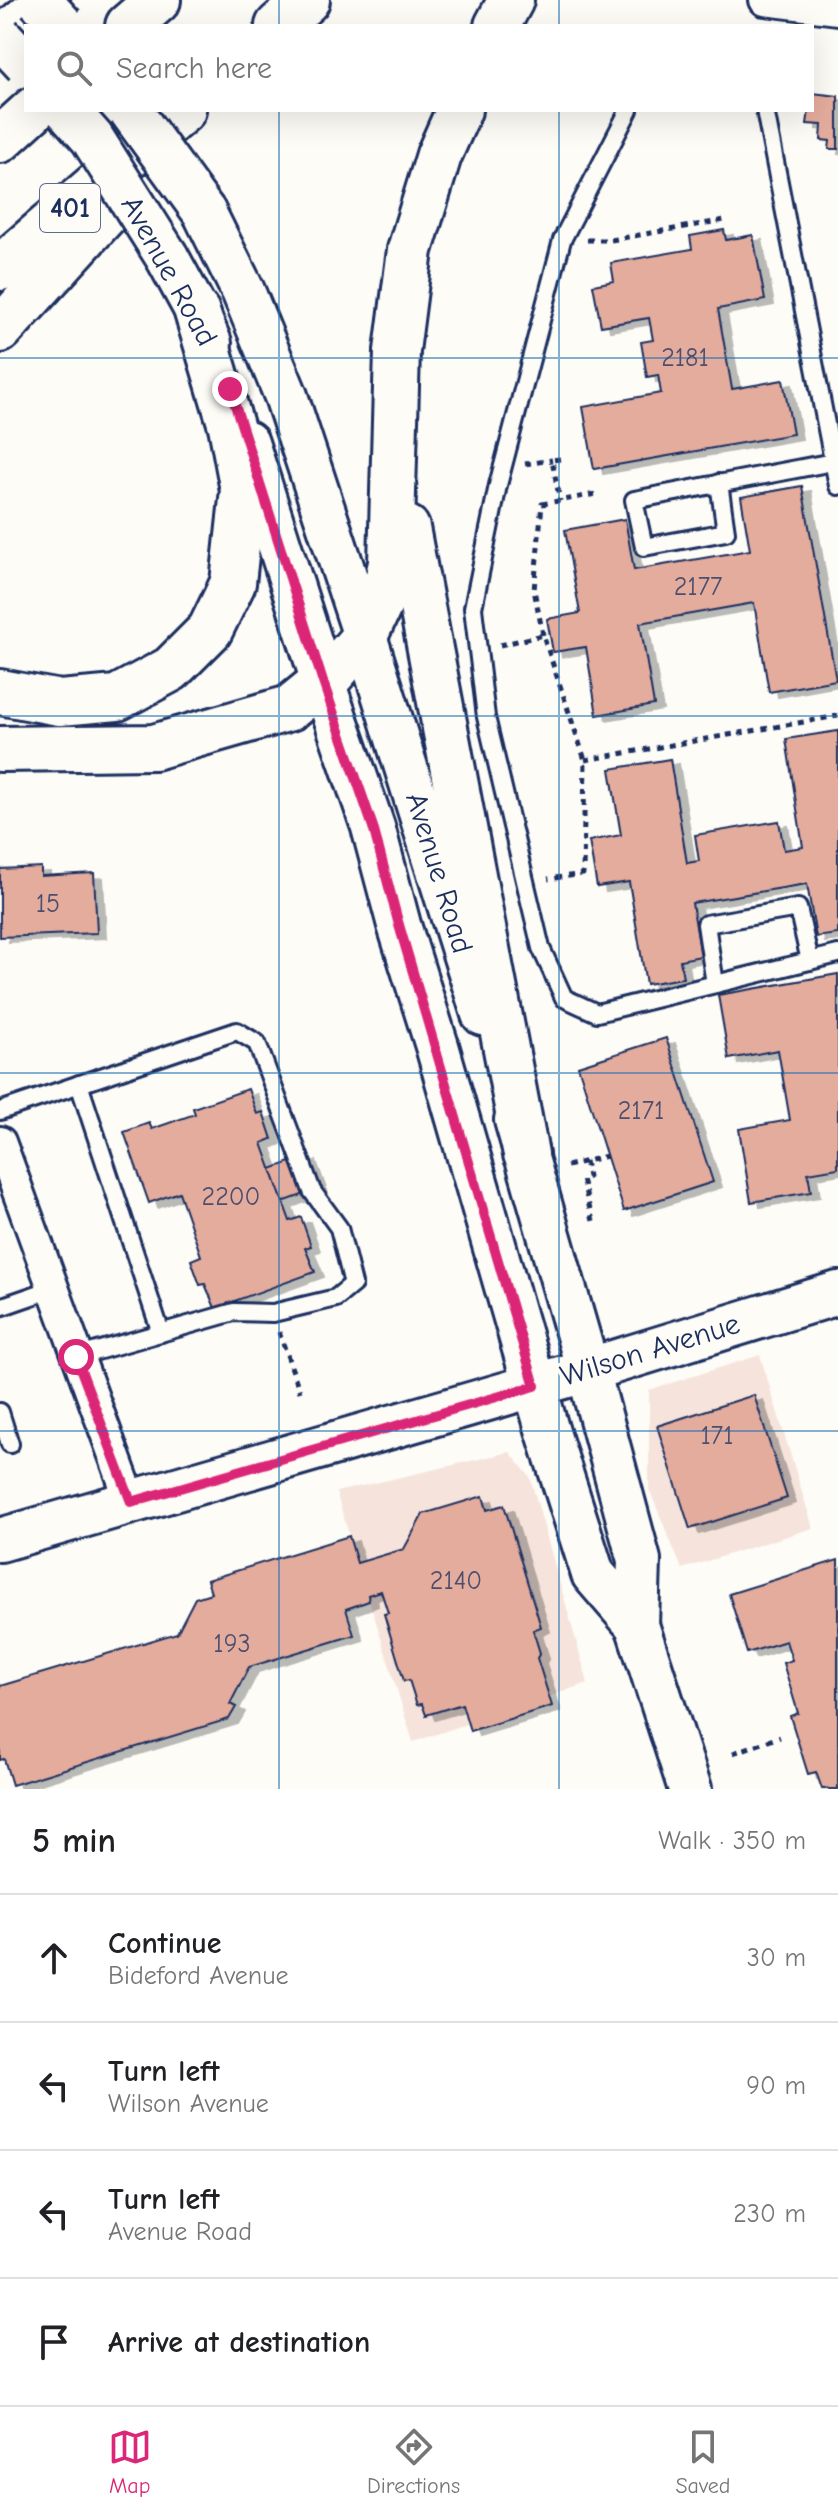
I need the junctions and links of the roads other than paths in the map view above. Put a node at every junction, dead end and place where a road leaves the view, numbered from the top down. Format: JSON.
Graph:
{"nodes":[{"id":1,"x":39,"y":0,"type":"edge"},
{"id":2,"x":47,"y":0,"type":"edge"},
{"id":3,"x":158,"y":0,"type":"edge"},
{"id":4,"x":307,"y":0,"type":"edge"},
{"id":5,"x":511,"y":0,"type":"edge"},
{"id":6,"x":765,"y":0,"type":"edge"},
{"id":7,"x":838,"y":9,"type":"edge"},
{"id":8,"x":61,"y":24,"type":"edge"},
{"id":9,"x":130,"y":24,"type":"edge"},
{"id":10,"x":280,"y":24,"type":"edge"},
{"id":11,"x":498,"y":24,"type":"edge"},
{"id":12,"x":0,"y":39,"type":"edge"},
{"id":13,"x":24,"y":62,"type":"edge"},
{"id":14,"x":31,"y":112,"type":"edge"},
{"id":15,"x":69,"y":112,"type":"edge"},
{"id":16,"x":178,"y":112,"type":"edge"},
{"id":17,"x":458,"y":112,"type":"edge"},
{"id":18,"x":628,"y":112,"type":"edge"},
{"id":19,"x":765,"y":112,"type":"edge"},
{"id":20,"x":136,"y":129,"type":"edge"},
{"id":21,"x":0,"y":140,"type":"edge"},
{"id":22,"x":0,"y":268,"type":"edge"},
{"id":23,"x":197,"y":312,"type":"junction"},
{"id":24,"x":0,"y":330,"type":"edge"},
{"id":25,"x":395,"y":461,"type":"junction"},
{"id":26,"x":833,"y":462,"type":"junction"},
{"id":27,"x":719,"y":483,"type":"junction"},
{"id":28,"x":838,"y":486,"type":"edge"},
{"id":29,"x":365,"y":636,"type":"junction"},
{"id":30,"x":323,"y":682,"type":"junction"},
{"id":31,"x":0,"y":692,"type":"edge"},
{"id":32,"x":0,"y":749,"type":"edge"},
{"id":33,"x":838,"y":954,"type":"edge"},
{"id":34,"x":810,"y":961,"type":"junction"},
{"id":35,"x":715,"y":984,"type":"junction"},
{"id":36,"x":79,"y":1084,"type":"junction"},
{"id":37,"x":0,"y":1111,"type":"edge"},
{"id":38,"x":0,"y":1142,"type":"edge"},
{"id":39,"x":526,"y":1154,"type":"junction"},
{"id":40,"x":52,"y":1289,"type":"junction"},
{"id":41,"x":838,"y":1293,"type":"edge"},
{"id":42,"x":0,"y":1307,"type":"edge"},
{"id":43,"x":161,"y":1333,"type":"junction"},
{"id":44,"x":76,"y":1357,"type":"junction"},
{"id":45,"x":588,"y":1370,"type":"junction"},
{"id":46,"x":535,"y":1386,"type":"junction"},
{"id":47,"x":0,"y":1412,"type":"edge"},
{"id":48,"x":10,"y":1444,"type":"dead end"},
{"id":49,"x":131,"y":1502,"type":"junction"},
{"id":50,"x":0,"y":1540,"type":"edge"},
{"id":51,"x":637,"y":1625,"type":"junction"},
{"id":52,"x":690,"y":1789,"type":"edge"}],
"edges":[{"from":1,"to":8,"type":"main road","bridge":true},
{"from":2,"to":12,"type":"highway"},
{"from":3,"to":9,"type":"highway"},
{"from":4,"to":10,"type":"highway"},
{"from":5,"to":11,"type":"highway"},
{"from":6,"to":7,"type":"street"},
{"from":12,"to":13,"type":"main road","bridge":true},
{"from":14,"to":21,"type":"highway"},
{"from":15,"to":23,"type":"main road","name":"Avenue Road","bridge":true},
{"from":16,"to":20,"type":"highway","number":"401"},
{"from":17,"to":25,"type":"highway"},
{"from":18,"to":35,"type":"lane"},
{"from":19,"to":26,"type":"lane"},
{"from":20,"to":22,"type":"highway","number":"401"},
{"from":20,"to":24,"type":"highway"},
{"from":20,"to":29,"type":"main road","name":"Avenue Road","bridge":true},
{"from":23,"to":30,"type":"main road","name":"Avenue Road"},
{"from":23,"to":31,"type":"highway"},
{"from":25,"to":29,"type":"highway"},
{"from":25,"to":39,"type":"highway"},
{"from":26,"to":27,"type":"lane"},
{"from":26,"to":28,"type":"lane"},
{"from":27,"to":27,"type":"lane"},
{"from":29,"to":30,"type":"highway"},
{"from":29,"to":39,"type":"main road","name":"Avenue Road"},
{"from":30,"to":32,"type":"highway"},
{"from":30,"to":46,"type":"main road","name":"Avenue Road"},
{"from":33,"to":34,"type":"lane"},
{"from":34,"to":35,"type":"lane"},
{"from":34,"to":35,"type":"lane"},
{"from":36,"to":37,"type":"lane"},
{"from":36,"to":43,"type":"lane"},
{"from":36,"to":43,"type":"lane"},
{"from":38,"to":40,"type":"street"},
{"from":39,"to":45,"type":"main road","name":"Avenue Road"},
{"from":40,"to":42,"type":"lane"},
{"from":40,"to":44,"type":"street"},
{"from":41,"to":45,"type":"main road","name":"Wilson Avenue"},
{"from":43,"to":44,"type":"lane"},
{"from":44,"to":49,"type":"street"},
{"from":45,"to":46,"type":"main road","name":"Wilson Avenue"},
{"from":45,"to":51,"type":"main road","name":"Avenue Road"},
{"from":46,"to":49,"type":"main road","name":"Wilson Avenue"},
{"from":46,"to":51,"type":"main road","name":"Avenue Road"},
{"from":47,"to":48,"type":"lane"},
{"from":49,"to":50,"type":"main road","name":"Wilson Avenue"},
{"from":51,"to":52,"type":"main road","name":"Avenue Road"}]}
